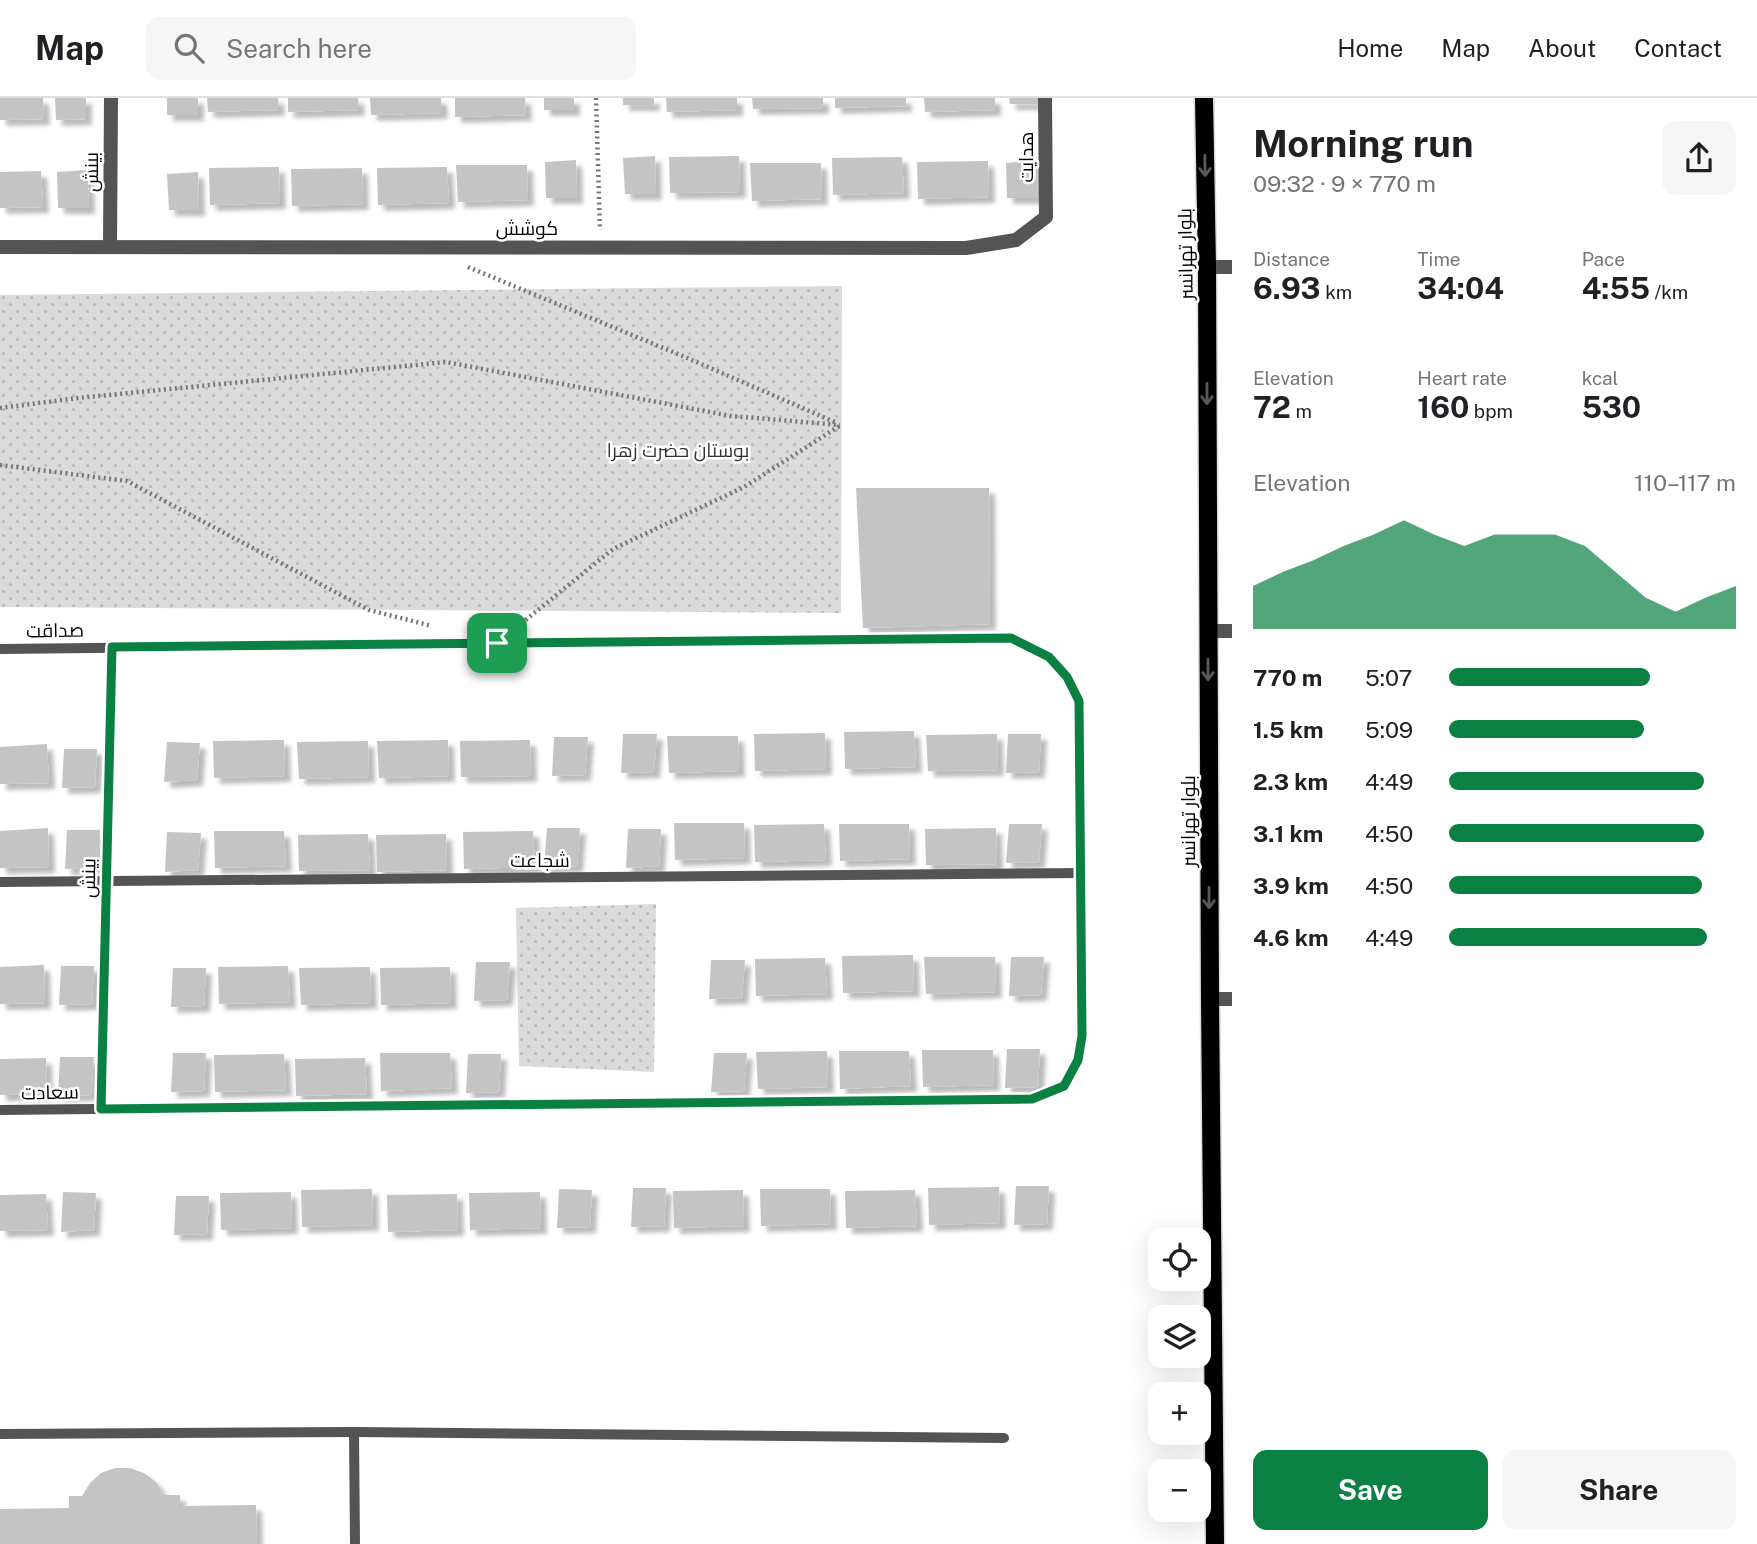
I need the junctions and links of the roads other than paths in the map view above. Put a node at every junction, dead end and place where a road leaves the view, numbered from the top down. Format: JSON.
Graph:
{"nodes":[{"id":1,"x":111,"y":98,"type":"edge"},
{"id":2,"x":1045,"y":98,"type":"edge"},
{"id":3,"x":1204,"y":98,"type":"edge"},
{"id":4,"x":1046,"y":217,"type":"joint"},
{"id":5,"x":110,"y":246,"type":"junction"},
{"id":6,"x":0,"y":247,"type":"edge"},
{"id":7,"x":1207,"y":267,"type":"junction"},
{"id":8,"x":1232,"y":267,"type":"edge"},
{"id":9,"x":1207,"y":631,"type":"junction"},
{"id":10,"x":1232,"y":631,"type":"edge"},
{"id":11,"x":112,"y":647,"type":"junction"},
{"id":12,"x":0,"y":649,"type":"edge"},
{"id":13,"x":1081,"y":873,"type":"junction"},
{"id":14,"x":107,"y":882,"type":"junction"},
{"id":15,"x":0,"y":883,"type":"edge"},
{"id":16,"x":1210,"y":999,"type":"junction"},
{"id":17,"x":1232,"y":999,"type":"edge"},
{"id":18,"x":1064,"y":1086,"type":"joint"},
{"id":19,"x":101,"y":1109,"type":"junction"},
{"id":20,"x":0,"y":1110,"type":"edge"},
{"id":21,"x":354,"y":1432,"type":"junction"},
{"id":22,"x":0,"y":1434,"type":"edge"},
{"id":23,"x":1003,"y":1438,"type":"dead end"},
{"id":24,"x":355,"y":1544,"type":"edge"},
{"id":25,"x":1215,"y":1544,"type":"edge"}],
"edges":[{"from":1,"to":5,"type":"street","name":"بینش"},
{"from":2,"to":4,"type":"street","name":"هدایت"},
{"from":3,"to":7,"type":"main road","name":"بلوار تهرانسر","one_way":true},
{"from":4,"to":5,"type":"street","name":"کوشش"},
{"from":5,"to":6,"type":"street","name":"کوشش"},
{"from":7,"to":8,"type":"street"},
{"from":7,"to":9,"type":"main road","name":"بلوار تهرانسر","one_way":true},
{"from":9,"to":10,"type":"street"},
{"from":9,"to":16,"type":"main road","name":"بلوار تهرانسر","one_way":true},
{"from":11,"to":12,"type":"lane","name":"صداقت"},
{"from":11,"to":13,"type":"lane","name":"صداقت"},
{"from":11,"to":14,"type":"lane","name":"بینش"},
{"from":13,"to":14,"type":"lane","name":"شجاعت"},
{"from":13,"to":18,"type":"lane","name":"صداقت"},
{"from":14,"to":15,"type":"lane","name":"شجاعت"},
{"from":14,"to":19,"type":"lane","name":"بینش"},
{"from":16,"to":17,"type":"street"},
{"from":16,"to":25,"type":"main road","name":"بلوار تهرانسر"},
{"from":18,"to":19,"type":"lane","name":"سعادت"},
{"from":19,"to":20,"type":"lane","name":"سعادت"},
{"from":21,"to":22,"type":"lane"},
{"from":21,"to":23,"type":"lane"},
{"from":21,"to":24,"type":"lane"}]}
